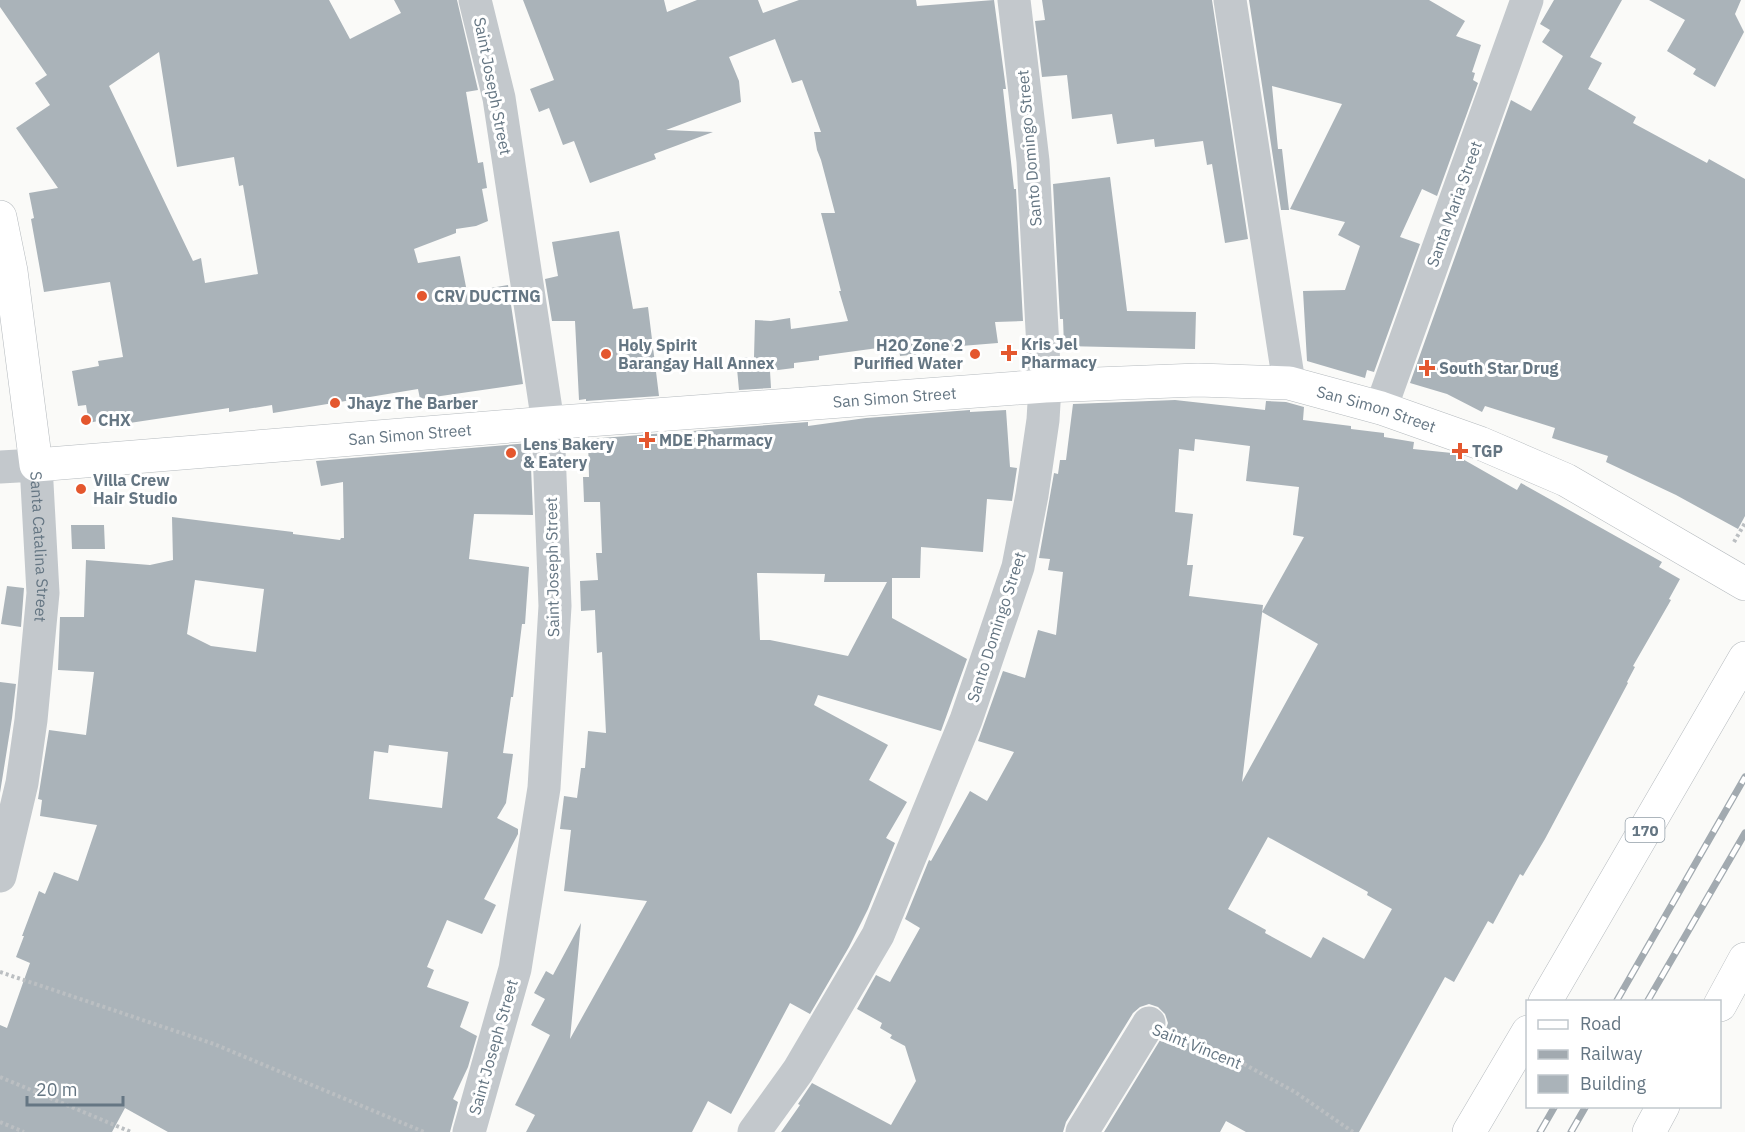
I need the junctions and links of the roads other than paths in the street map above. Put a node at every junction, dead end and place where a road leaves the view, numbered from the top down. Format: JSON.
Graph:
{"nodes":[{"id":1,"x":475,"y":0,"type":"edge"},
{"id":2,"x":1014,"y":0,"type":"edge"},
{"id":3,"x":1230,"y":0,"type":"edge"},
{"id":4,"x":1527,"y":0,"type":"edge"},
{"id":5,"x":0,"y":217,"type":"edge"},
{"id":6,"x":1289,"y":383,"type":"junction"},
{"id":7,"x":1045,"y":386,"type":"junction"},
{"id":8,"x":1380,"y":408,"type":"junction"},
{"id":9,"x":548,"y":423,"type":"junction"},
{"id":10,"x":36,"y":465,"type":"junction"},
{"id":11,"x":0,"y":467,"type":"edge"},
{"id":12,"x":1745,"y":584,"type":"edge"},
{"id":13,"x":1745,"y":658,"type":"edge"},
{"id":14,"x":0,"y":876,"type":"edge"},
{"id":15,"x":1745,"y":959,"type":"edge"},
{"id":16,"x":1546,"y":1000,"type":"edge"},
{"id":17,"x":1721,"y":1001,"type":"edge"},
{"id":18,"x":1149,"y":1023,"type":"road end"},
{"id":19,"x":1526,"y":1034,"type":"edge"},
{"id":20,"x":1662,"y":1108,"type":"edge"},
{"id":21,"x":469,"y":1132,"type":"edge"},
{"id":22,"x":754,"y":1132,"type":"edge"},
{"id":23,"x":1082,"y":1132,"type":"edge"},
{"id":24,"x":1469,"y":1132,"type":"edge"},
{"id":25,"x":1649,"y":1132,"type":"edge"}],
"edges":[{"from":1,"to":9,"type":"street","name":"Saint Joseph Street"},
{"from":2,"to":7,"type":"street","name":"Santo Domingo Street"},
{"from":3,"to":6,"type":"street"},
{"from":4,"to":8,"type":"street","name":"Santa Maria Street"},
{"from":5,"to":10,"type":"main road","name":"Santa Catalina Street"},
{"from":6,"to":7,"type":"main road","name":"San Simon Street"},
{"from":6,"to":8,"type":"main road","name":"San Simon Street"},
{"from":7,"to":9,"type":"main road","name":"San Simon Street"},
{"from":7,"to":22,"type":"street","name":"Santo Domingo Street"},
{"from":8,"to":12,"type":"main road","name":"San Simon Street"},
{"from":9,"to":10,"type":"main road","name":"San Simon Street"},
{"from":9,"to":21,"type":"street","name":"Saint Joseph Street"},
{"from":10,"to":11,"type":"street","name":"San Simon Street"},
{"from":10,"to":14,"type":"street","name":"Santa Catalina Street"},
{"from":13,"to":16,"type":"main road","number":"170"},
{"from":15,"to":17,"type":"main road"},
{"from":18,"to":23,"type":"street","name":"Saint Vincent"},
{"from":19,"to":24,"type":"main road"},
{"from":20,"to":25,"type":"main road"}]}
